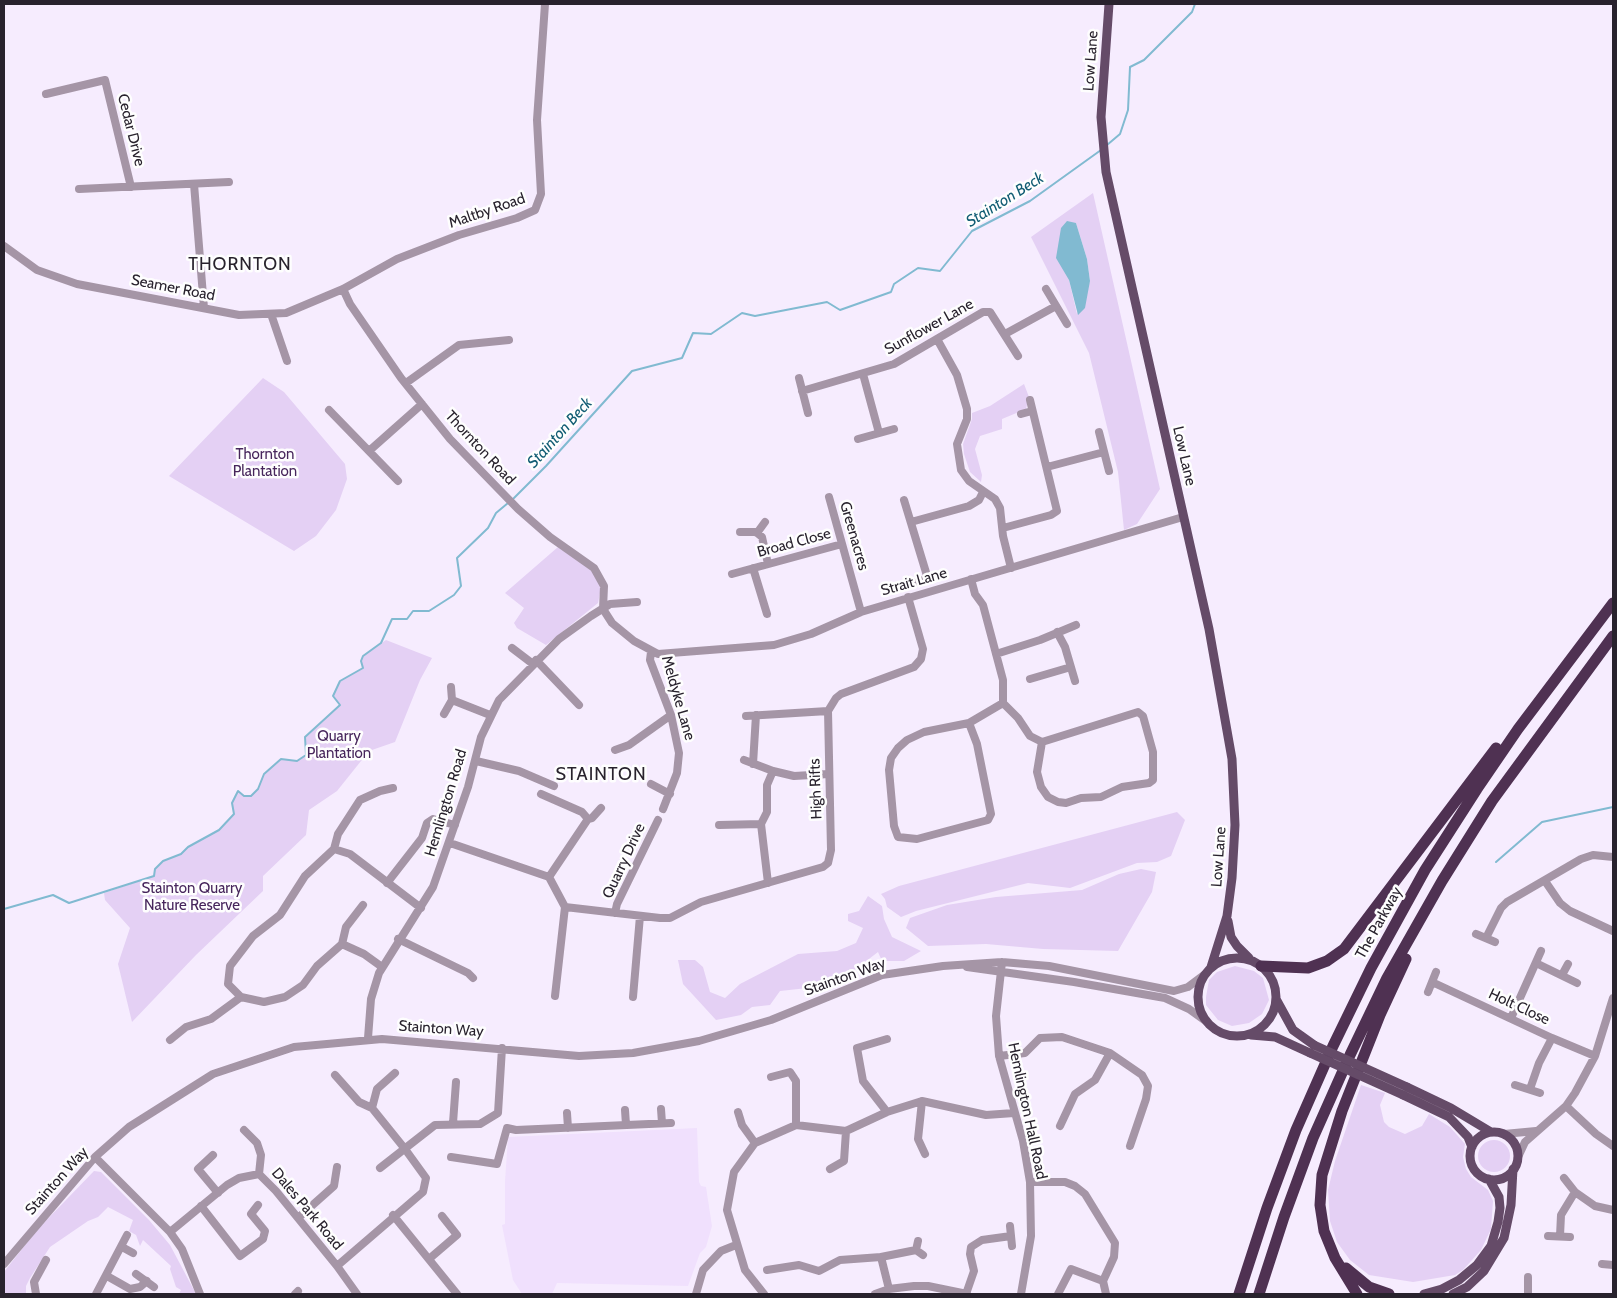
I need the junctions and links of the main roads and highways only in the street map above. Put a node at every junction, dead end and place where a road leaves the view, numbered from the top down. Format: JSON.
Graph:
{"nodes":[{"id":1,"x":1109,"y":4,"type":"edge"},
{"id":2,"x":1613,"y":603,"type":"edge"},
{"id":3,"x":1590,"y":634,"type":"junction"},
{"id":4,"x":1613,"y":636,"type":"edge"},
{"id":5,"x":1464,"y":844,"type":"junction"},
{"id":6,"x":1228,"y":916,"type":"junction"},
{"id":7,"x":1257,"y":963,"type":"junction"},
{"id":8,"x":1211,"y":967,"type":"junction"},
{"id":9,"x":1276,"y":998,"type":"junction"},
{"id":10,"x":1244,"y":1036,"type":"junction"},
{"id":11,"x":1312,"y":1049,"type":"junction"},
{"id":12,"x":1405,"y":1091,"type":"junction"},
{"id":13,"x":1491,"y":1132,"type":"junction"},
{"id":14,"x":1472,"y":1146,"type":"junction"},
{"id":15,"x":1513,"y":1169,"type":"junction"},
{"id":16,"x":1489,"y":1179,"type":"junction"},
{"id":17,"x":1328,"y":1242,"type":"junction"},
{"id":18,"x":1239,"y":1294,"type":"edge"},
{"id":19,"x":1259,"y":1294,"type":"edge"},
{"id":20,"x":1356,"y":1294,"type":"edge"},
{"id":21,"x":1389,"y":1294,"type":"edge"},
{"id":22,"x":1424,"y":1294,"type":"edge"},
{"id":23,"x":1454,"y":1294,"type":"edge"}],
"edges":[{"from":1,"to":6,"type":"main road","name":"Low Lane"},
{"from":2,"to":3,"type":"highway","name":"The Parkway"},
{"from":3,"to":7,"type":"highway"},
{"from":3,"to":18,"type":"highway","name":"The Parkway"},
{"from":4,"to":5,"type":"highway"},
{"from":5,"to":17,"type":"highway"},
{"from":5,"to":19,"type":"highway"},
{"from":6,"to":7,"type":"main road","name":"Low Lane"},
{"from":6,"to":8,"type":"main road","name":"Low Lane"},
{"from":7,"to":8,"type":"main road"},
{"from":7,"to":9,"type":"main road"},
{"from":8,"to":10,"type":"main road"},
{"from":9,"to":10,"type":"main road"},
{"from":9,"to":11,"type":"main road"},
{"from":10,"to":11,"type":"main road"},
{"from":11,"to":12,"type":"main road","bridge":true},
{"from":12,"to":13,"type":"main road"},
{"from":12,"to":14,"type":"main road"},
{"from":13,"to":14,"type":"main road"},
{"from":13,"to":15,"type":"main road"},
{"from":14,"to":16,"type":"main road"},
{"from":15,"to":16,"type":"main road"},
{"from":15,"to":23,"type":"main road"},
{"from":16,"to":22,"type":"main road"},
{"from":17,"to":20,"type":"highway"},
{"from":17,"to":21,"type":"highway"}]}
